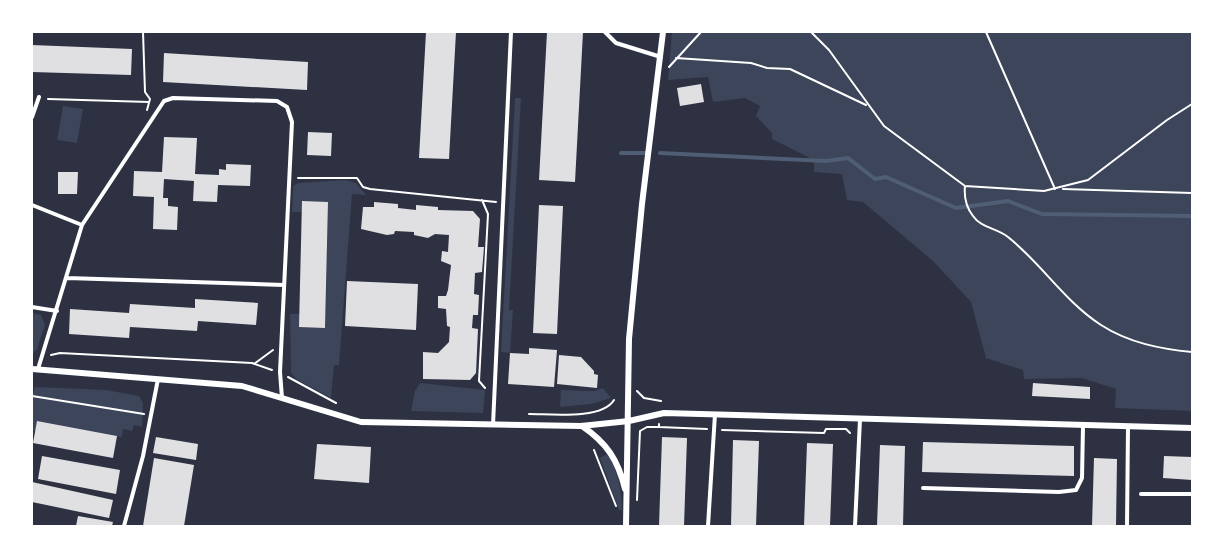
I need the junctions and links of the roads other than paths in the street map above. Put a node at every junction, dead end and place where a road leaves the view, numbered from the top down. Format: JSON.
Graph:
{"nodes":[{"id":1,"x":511,"y":32,"type":"edge"},
{"id":2,"x":605,"y":32,"type":"edge"},
{"id":3,"x":663,"y":32,"type":"edge"},
{"id":4,"x":661,"y":57,"type":"junction"},
{"id":5,"x":39,"y":97,"type":"road end"},
{"id":6,"x":32,"y":117,"type":"edge"},
{"id":7,"x":32,"y":205,"type":"edge"},
{"id":8,"x":82,"y":225,"type":"junction"},
{"id":9,"x":67,"y":278,"type":"junction"},
{"id":10,"x":284,"y":285,"type":"junction"},
{"id":11,"x":32,"y":308,"type":"edge"},
{"id":12,"x":57,"y":311,"type":"junction"},
{"id":13,"x":35,"y":369,"type":"edge"},
{"id":14,"x":158,"y":378,"type":"junction"},
{"id":15,"x":282,"y":398,"type":"junction"},
{"id":16,"x":715,"y":414,"type":"junction"},
{"id":17,"x":860,"y":418,"type":"junction"},
{"id":18,"x":628,"y":421,"type":"junction"},
{"id":19,"x":493,"y":425,"type":"junction"},
{"id":20,"x":581,"y":426,"type":"junction"},
{"id":21,"x":1083,"y":426,"type":"junction"},
{"id":22,"x":1128,"y":427,"type":"junction"},
{"id":23,"x":1192,"y":428,"type":"edge"},
{"id":24,"x":923,"y":488,"type":"dead end"},
{"id":25,"x":1141,"y":494,"type":"dead end"},
{"id":26,"x":1192,"y":494,"type":"edge"},
{"id":27,"x":627,"y":495,"type":"junction"},
{"id":28,"x":124,"y":526,"type":"edge"},
{"id":29,"x":627,"y":526,"type":"edge"},
{"id":30,"x":708,"y":526,"type":"edge"},
{"id":31,"x":855,"y":526,"type":"edge"},
{"id":32,"x":1127,"y":526,"type":"edge"}],
"edges":[{"from":1,"to":19,"type":"lane"},
{"from":2,"to":4,"type":"lane"},
{"from":3,"to":4,"type":"street"},
{"from":4,"to":18,"type":"street"},
{"from":5,"to":6,"type":"lane"},
{"from":7,"to":8,"type":"lane"},
{"from":8,"to":9,"type":"lane"},
{"from":8,"to":10,"type":"lane"},
{"from":9,"to":10,"type":"lane"},
{"from":9,"to":12,"type":"lane"},
{"from":10,"to":15,"type":"lane"},
{"from":11,"to":12,"type":"lane"},
{"from":12,"to":13,"type":"lane"},
{"from":13,"to":14,"type":"street"},
{"from":14,"to":15,"type":"street"},
{"from":14,"to":28,"type":"lane"},
{"from":15,"to":19,"type":"street"},
{"from":16,"to":17,"type":"street"},
{"from":16,"to":18,"type":"street"},
{"from":16,"to":30,"type":"lane"},
{"from":17,"to":21,"type":"street"},
{"from":17,"to":31,"type":"lane"},
{"from":18,"to":20,"type":"street"},
{"from":18,"to":27,"type":"street"},
{"from":19,"to":20,"type":"street"},
{"from":20,"to":27,"type":"street"},
{"from":21,"to":22,"type":"street"},
{"from":21,"to":24,"type":"lane"},
{"from":22,"to":23,"type":"street"},
{"from":22,"to":32,"type":"lane"},
{"from":25,"to":26,"type":"lane"},
{"from":27,"to":29,"type":"street"}]}
